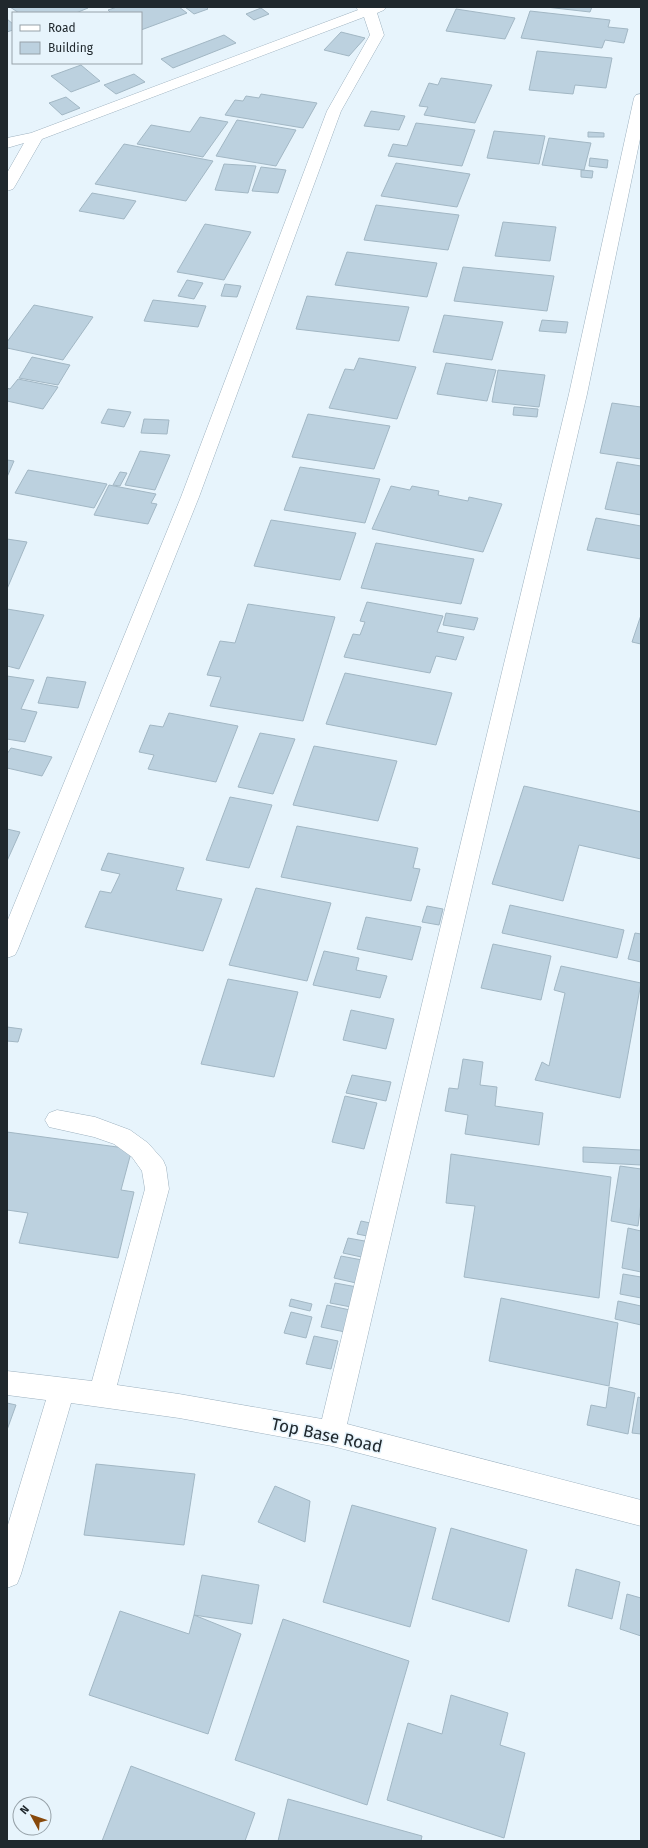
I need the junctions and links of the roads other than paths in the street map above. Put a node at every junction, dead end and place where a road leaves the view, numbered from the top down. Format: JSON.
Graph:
{"nodes":[{"id":1,"x":370,"y":8,"type":"edge"},
{"id":2,"x":641,"y":98,"type":"edge"},
{"id":3,"x":36,"y":136,"type":"junction"},
{"id":4,"x":7,"y":143,"type":"edge"},
{"id":5,"x":7,"y":186,"type":"edge"},
{"id":6,"x":7,"y":949,"type":"edge"},
{"id":7,"x":57,"y":1120,"type":"dead end"},
{"id":8,"x":7,"y":1384,"type":"edge"},
{"id":9,"x":62,"y":1389,"type":"junction"},
{"id":10,"x":101,"y":1394,"type":"junction"},
{"id":11,"x":332,"y":1433,"type":"junction"},
{"id":12,"x":641,"y":1513,"type":"edge"},
{"id":13,"x":7,"y":1574,"type":"edge"}],
"edges":[{"from":1,"to":3,"type":"street"},
{"from":1,"to":6,"type":"street"},
{"from":2,"to":11,"type":"street"},
{"from":3,"to":4,"type":"street"},
{"from":3,"to":5,"type":"street"},
{"from":7,"to":10,"type":"street"},
{"from":8,"to":9,"type":"street","name":"Top Base Road"},
{"from":9,"to":10,"type":"street","name":"Top Base Road"},
{"from":9,"to":13,"type":"street"},
{"from":10,"to":11,"type":"street","name":"Top Base Road"},
{"from":11,"to":12,"type":"street","name":"Top Base Road"}]}
